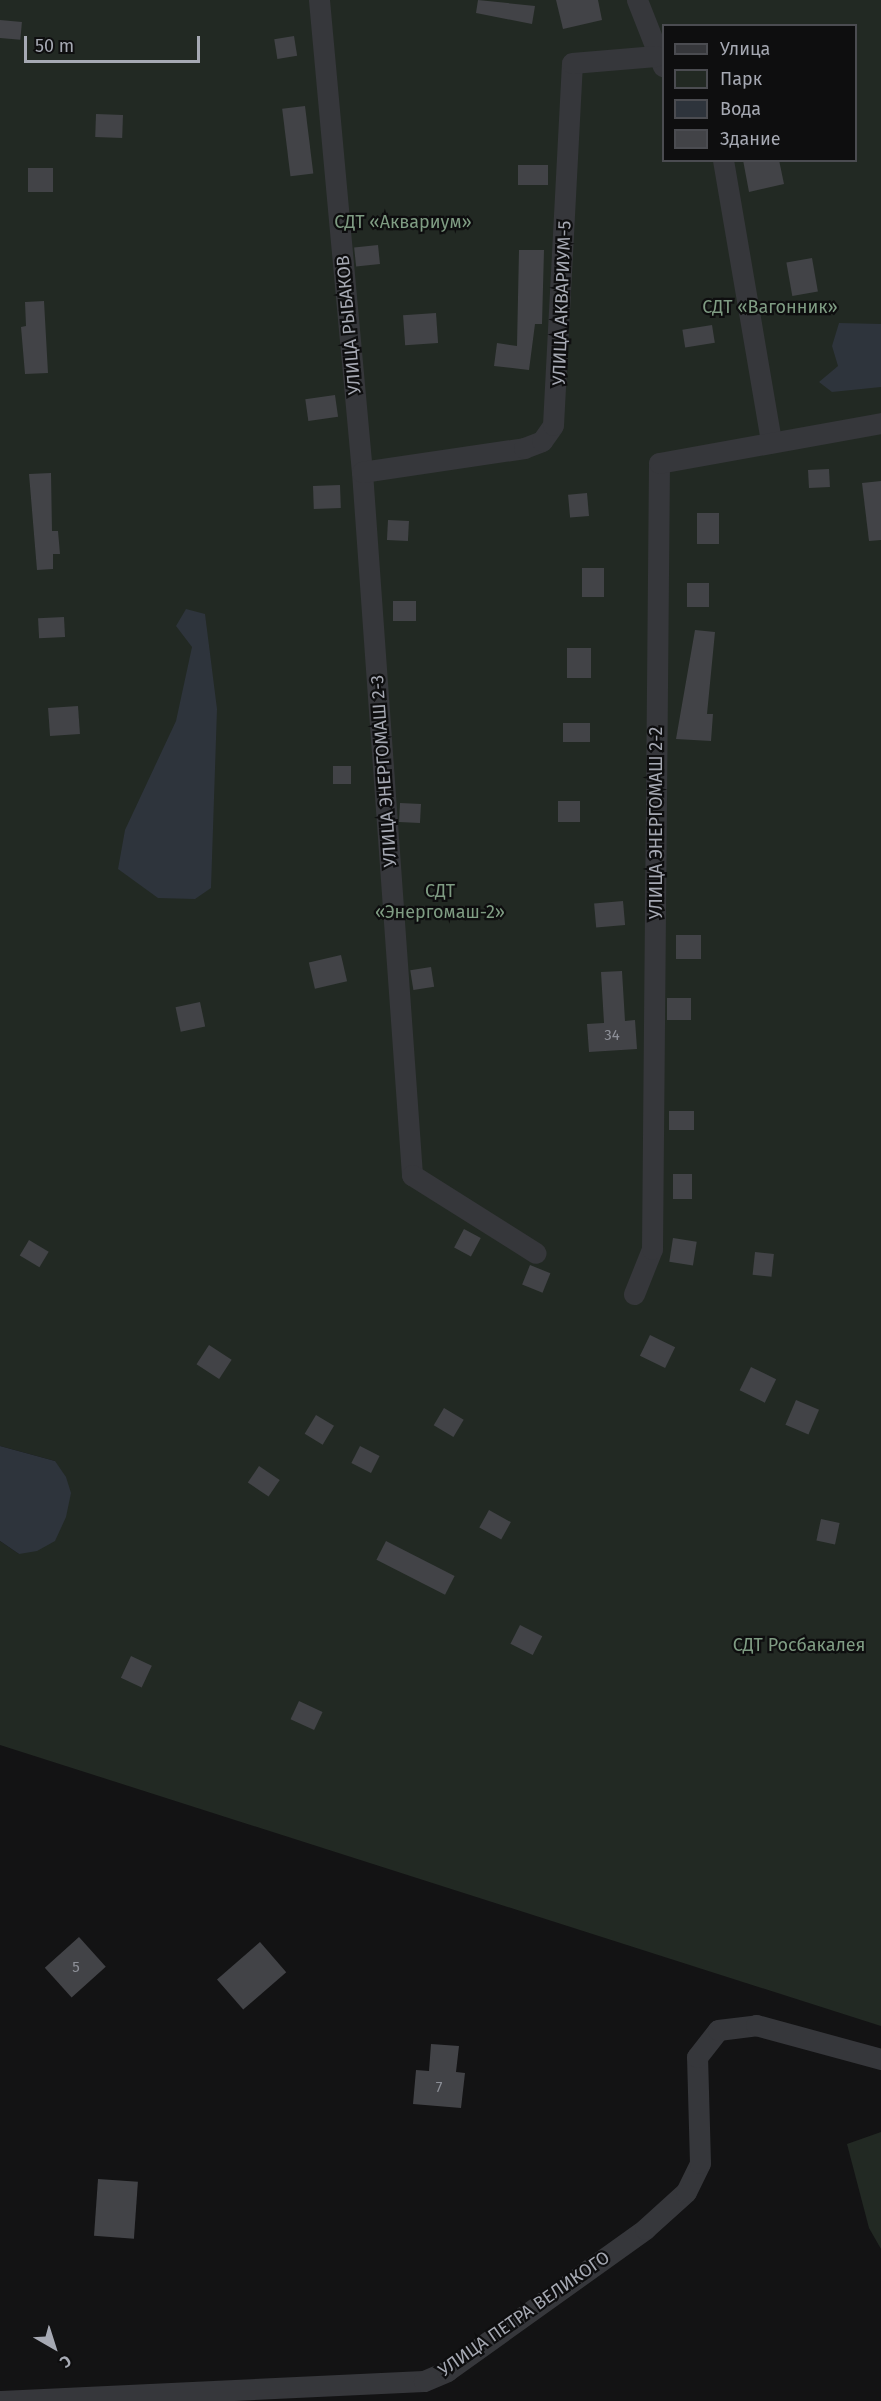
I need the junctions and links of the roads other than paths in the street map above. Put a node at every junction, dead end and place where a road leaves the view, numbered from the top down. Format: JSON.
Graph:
{"nodes":[{"id":1,"x":319,"y":0,"type":"edge"},
{"id":2,"x":637,"y":0,"type":"edge"},
{"id":3,"x":660,"y":61,"type":"edge"},
{"id":4,"x":723,"y":162,"type":"edge"},
{"id":5,"x":881,"y":423,"type":"edge"},
{"id":6,"x":771,"y":442,"type":"junction"},
{"id":7,"x":362,"y":472,"type":"junction"},
{"id":8,"x":536,"y":1253,"type":"dead end"},
{"id":9,"x":634,"y":1294,"type":"dead end"},
{"id":10,"x":881,"y":2059,"type":"edge"},
{"id":11,"x":232,"y":2395,"type":"edge"},
{"id":12,"x":1,"y":2401,"type":"edge"}],
"edges":[{"from":1,"to":7,"type":"street","name":"УЛИЦА РЫБАКОВ"},
{"from":2,"to":3,"type":"street"},
{"from":3,"to":7,"type":"street","name":"УЛИЦА АКВАРИУМ-5"},
{"from":4,"to":6,"type":"street"},
{"from":5,"to":6,"type":"street"},
{"from":6,"to":9,"type":"street","name":"УЛИЦА ЭНЕРГОМАШ 2-2"},
{"from":7,"to":8,"type":"street","name":"УЛИЦА ЭНЕРГОМАШ 2-3"},
{"from":10,"to":11,"type":"street","name":"УЛИЦА ПЕТРА ВЕЛИКОГО"},
{"from":11,"to":12,"type":"street","name":"УЛИЦА ПЕТРА ВЕЛИКОГО"}]}
